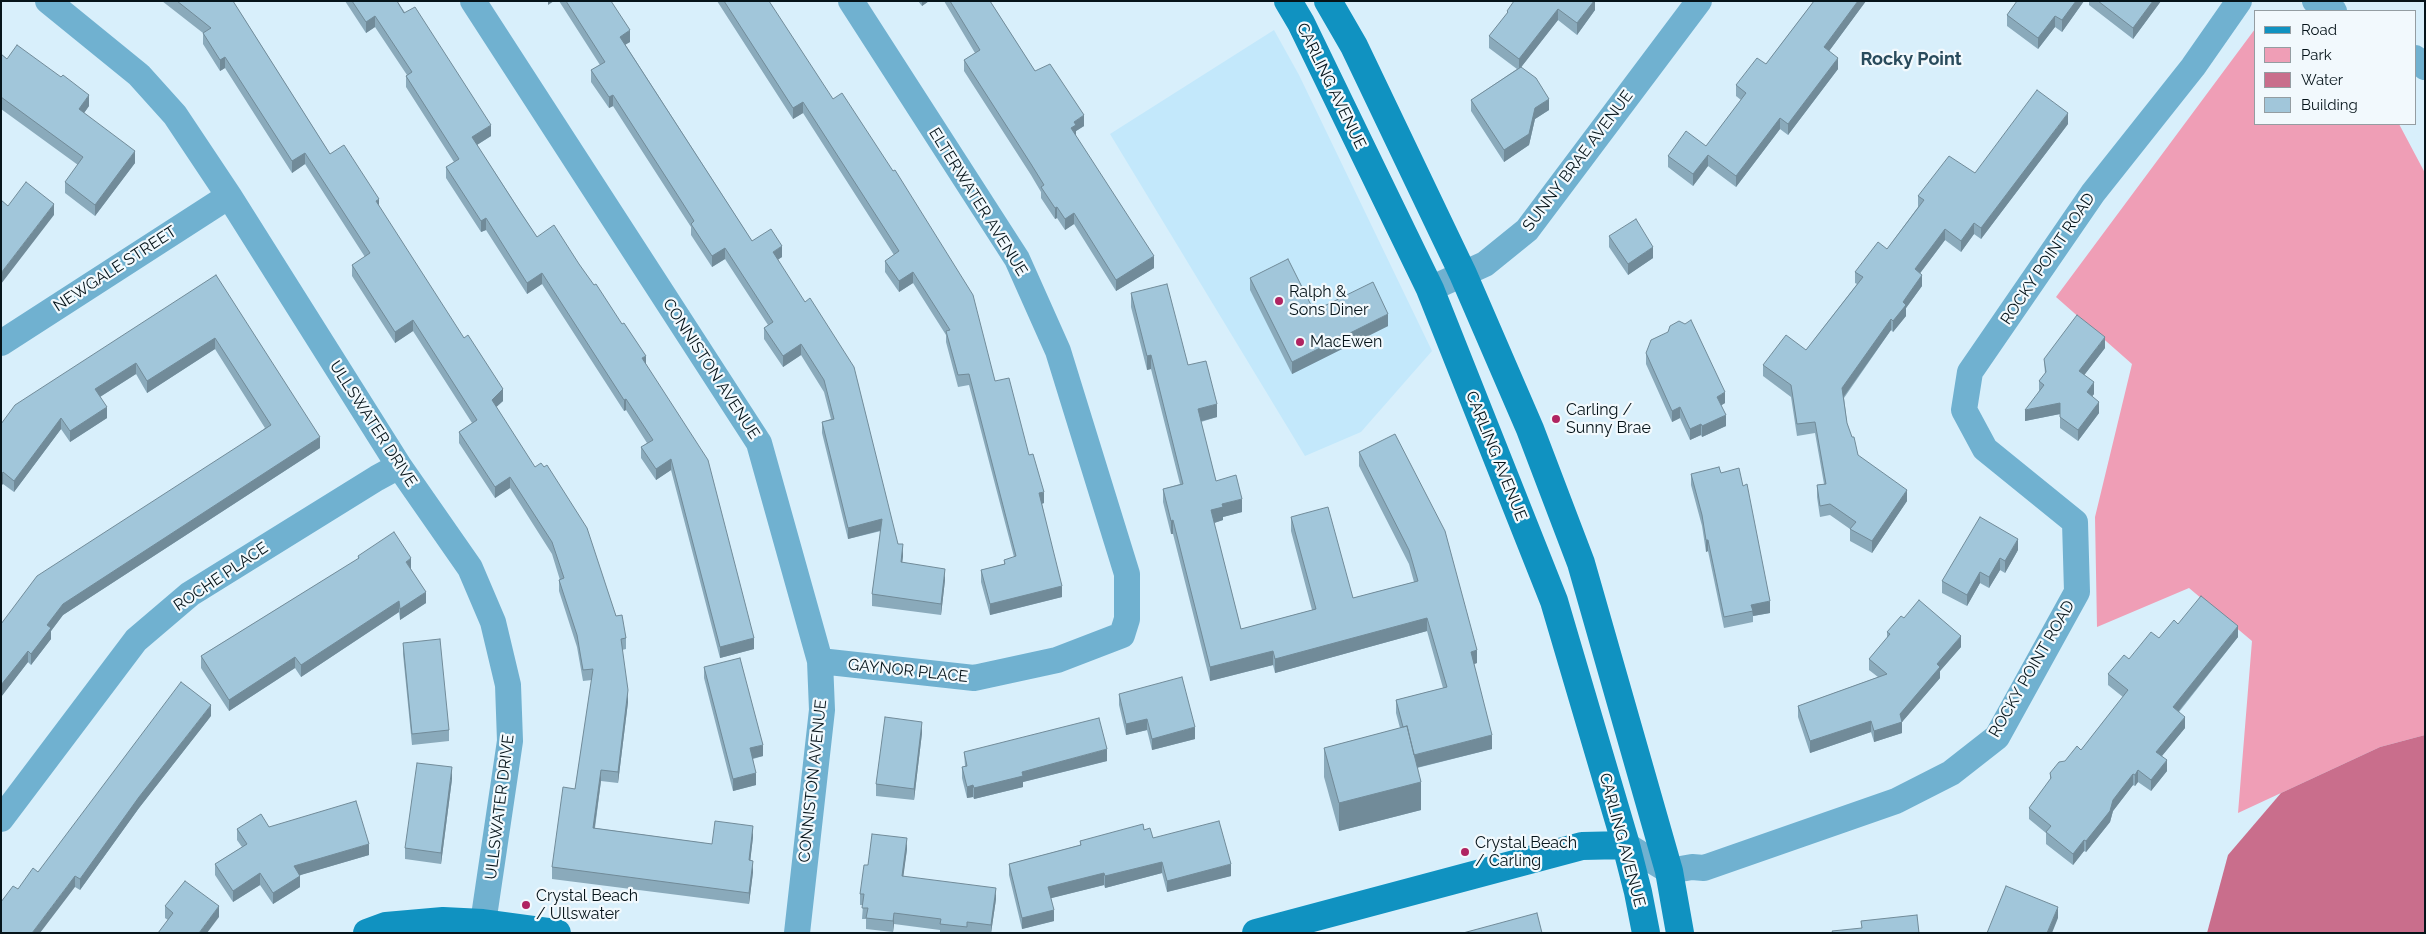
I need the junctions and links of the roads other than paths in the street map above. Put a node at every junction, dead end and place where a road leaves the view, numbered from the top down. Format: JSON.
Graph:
{"nodes":[{"id":1,"x":48,"y":1,"type":"edge"},
{"id":2,"x":473,"y":1,"type":"edge"},
{"id":3,"x":852,"y":1,"type":"edge"},
{"id":4,"x":1288,"y":1,"type":"edge"},
{"id":5,"x":1328,"y":1,"type":"edge"},
{"id":6,"x":1699,"y":1,"type":"edge"},
{"id":7,"x":2239,"y":1,"type":"edge"},
{"id":8,"x":2315,"y":1,"type":"edge"},
{"id":9,"x":2332,"y":10,"type":"edge"},
{"id":10,"x":229,"y":196,"type":"junction"},
{"id":11,"x":1463,"y":274,"type":"junction"},
{"id":12,"x":1430,"y":289,"type":"junction"},
{"id":13,"x":1,"y":343,"type":"edge"},
{"id":14,"x":399,"y":466,"type":"junction"},
{"id":15,"x":1127,"y":619,"type":"joint"},
{"id":16,"x":820,"y":661,"type":"junction"},
{"id":17,"x":1,"y":819,"type":"edge"},
{"id":18,"x":1626,"y":845,"type":"junction"},
{"id":19,"x":1669,"y":872,"type":"junction"},
{"id":20,"x":483,"y":923,"type":"junction"},
{"id":21,"x":367,"y":933,"type":"edge"},
{"id":22,"x":556,"y":933,"type":"edge"},
{"id":23,"x":797,"y":933,"type":"edge"},
{"id":24,"x":1256,"y":933,"type":"edge"},
{"id":25,"x":1646,"y":933,"type":"edge"},
{"id":26,"x":1680,"y":933,"type":"edge"}],
"edges":[{"from":1,"to":10,"type":"street","name":"ULLSWATER DRIVE"},
{"from":2,"to":16,"type":"street","name":"CONNISTON AVENUE"},
{"from":3,"to":15,"type":"street","name":"ELTERWATER AVENUE"},
{"from":4,"to":12,"type":"main road","name":"CARLING AVENUE"},
{"from":5,"to":11,"type":"main road"},
{"from":6,"to":11,"type":"street","name":"SUNNY BRAE AVENUE"},
{"from":7,"to":19,"type":"street","name":"ROCKY POINT ROAD"},
{"from":8,"to":9,"type":"street"},
{"from":10,"to":13,"type":"street","name":"NEWGALE STREET"},
{"from":10,"to":14,"type":"street","name":"ULLSWATER DRIVE"},
{"from":11,"to":12,"type":"street","name":"SUNNY BRAE AVENUE"},
{"from":11,"to":19,"type":"main road"},
{"from":12,"to":18,"type":"main road","name":"CARLING AVENUE"},
{"from":14,"to":17,"type":"street","name":"ROCHE PLACE"},
{"from":14,"to":20,"type":"street","name":"ULLSWATER DRIVE"},
{"from":15,"to":16,"type":"street","name":"GAYNOR PLACE"},
{"from":16,"to":23,"type":"street","name":"CONNISTON AVENUE"},
{"from":18,"to":19,"type":"street"},
{"from":18,"to":24,"type":"main road"},
{"from":18,"to":25,"type":"main road","name":"CARLING AVENUE"},
{"from":19,"to":26,"type":"main road"},
{"from":20,"to":21,"type":"main road"},
{"from":20,"to":22,"type":"main road"}]}
